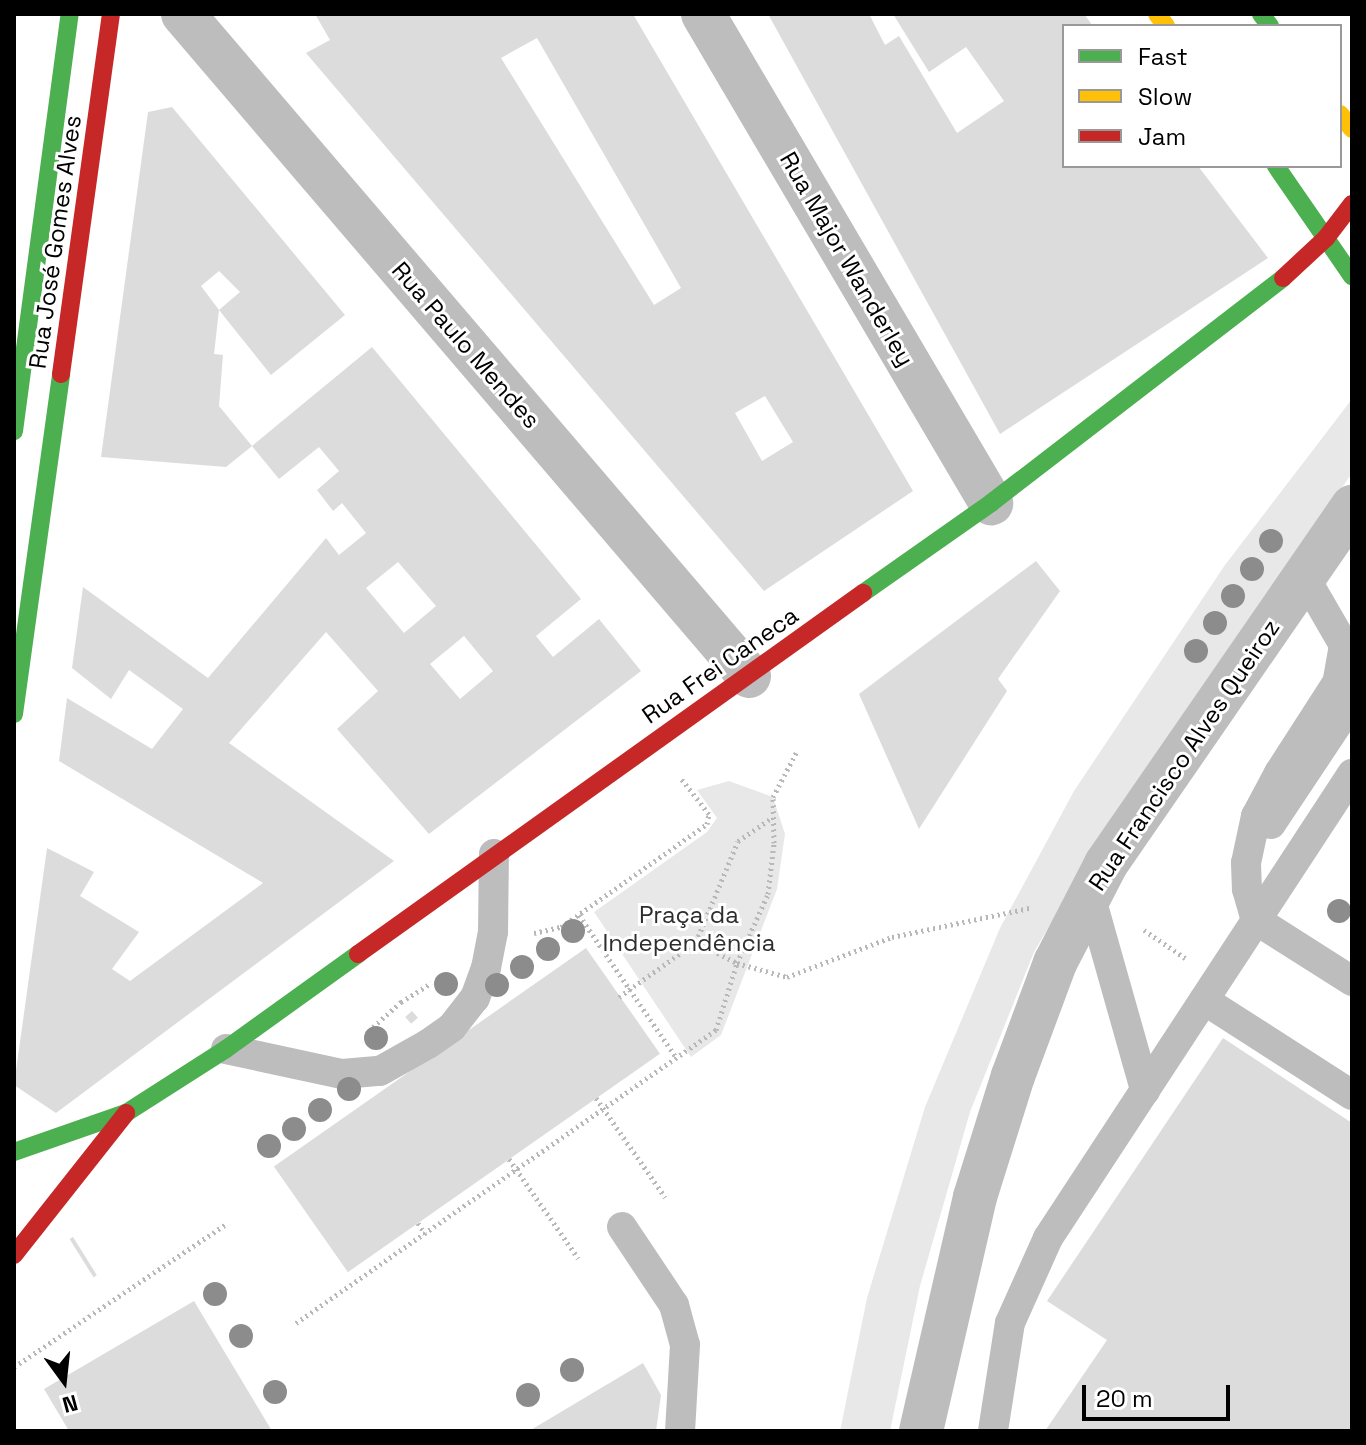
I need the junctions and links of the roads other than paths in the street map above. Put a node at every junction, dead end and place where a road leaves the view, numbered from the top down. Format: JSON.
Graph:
{"nodes":[{"id":1,"x":70,"y":14,"type":"edge"},
{"id":2,"x":111,"y":14,"type":"edge"},
{"id":3,"x":183,"y":14,"type":"edge"},
{"id":4,"x":703,"y":14,"type":"edge"},
{"id":5,"x":1277,"y":168,"type":"edge"},
{"id":6,"x":1352,"y":204,"type":"edge"},
{"id":7,"x":1326,"y":238,"type":"junction"},
{"id":8,"x":1352,"y":276,"type":"edge"},
{"id":9,"x":14,"y":431,"type":"edge"},
{"id":10,"x":991,"y":503,"type":"junction"},
{"id":11,"x":1352,"y":507,"type":"edge"},
{"id":12,"x":1304,"y":576,"type":"junction"},
{"id":13,"x":1348,"y":658,"type":"edge"},
{"id":14,"x":749,"y":676,"type":"junction"},
{"id":15,"x":1352,"y":689,"type":"edge"},
{"id":16,"x":14,"y":714,"type":"edge"},
{"id":17,"x":1352,"y":774,"type":"edge"},
{"id":18,"x":494,"y":854,"type":"junction"},
{"id":19,"x":1246,"y":863,"type":"junction"},
{"id":20,"x":1090,"y":895,"type":"junction"},
{"id":21,"x":1256,"y":920,"type":"junction"},
{"id":22,"x":1352,"y":981,"type":"edge"},
{"id":23,"x":1204,"y":1000,"type":"junction"},
{"id":24,"x":226,"y":1049,"type":"junction"},
{"id":25,"x":1145,"y":1090,"type":"junction"},
{"id":26,"x":1352,"y":1095,"type":"edge"},
{"id":27,"x":126,"y":1113,"type":"junction"},
{"id":28,"x":14,"y":1152,"type":"edge"},
{"id":29,"x":622,"y":1227,"type":"dead end"},
{"id":30,"x":14,"y":1255,"type":"edge"},
{"id":31,"x":680,"y":1431,"type":"edge"},
{"id":32,"x":921,"y":1431,"type":"edge"},
{"id":33,"x":993,"y":1431,"type":"edge"}],
"edges":[{"from":1,"to":9,"type":"main road","name":"Rua José Gomes Alves"},
{"from":2,"to":16,"type":"main road","name":"Rua José Gomes Alves"},
{"from":3,"to":14,"type":"street","name":"Rua Paulo Mendes"},
{"from":4,"to":10,"type":"street","name":"Rua Major Wanderley"},
{"from":5,"to":7,"type":"main road"},
{"from":6,"to":7,"type":"main road","name":"Rua Frei Caneca"},
{"from":7,"to":8,"type":"main road"},
{"from":7,"to":10,"type":"main road","name":"Rua Frei Caneca"},
{"from":10,"to":14,"type":"main road","name":"Rua Frei Caneca"},
{"from":11,"to":12,"type":"street","name":"Rua Francisco Alves Queiroz"},
{"from":12,"to":13,"type":"lane"},
{"from":12,"to":20,"type":"street","name":"Rua Francisco Alves Queiroz"},
{"from":13,"to":19,"type":"lane"},
{"from":14,"to":18,"type":"main road","name":"Rua Frei Caneca"},
{"from":15,"to":19,"type":"lane"},
{"from":17,"to":21,"type":"lane"},
{"from":18,"to":24,"type":"main road","name":"Rua Frei Caneca"},
{"from":18,"to":24,"type":"lane"},
{"from":19,"to":21,"type":"lane"},
{"from":20,"to":25,"type":"lane"},
{"from":20,"to":32,"type":"street","name":"Rua Francisco Alves Queiroz"},
{"from":21,"to":22,"type":"lane"},
{"from":21,"to":23,"type":"lane"},
{"from":23,"to":25,"type":"lane"},
{"from":23,"to":26,"type":"lane"},
{"from":24,"to":27,"type":"main road","name":"Rua Frei Caneca"},
{"from":25,"to":33,"type":"lane"},
{"from":27,"to":28,"type":"main road","name":"Rua Frei Caneca"},
{"from":27,"to":30,"type":"main road","name":"Rua Frei Caneca"},
{"from":29,"to":31,"type":"lane"}]}
